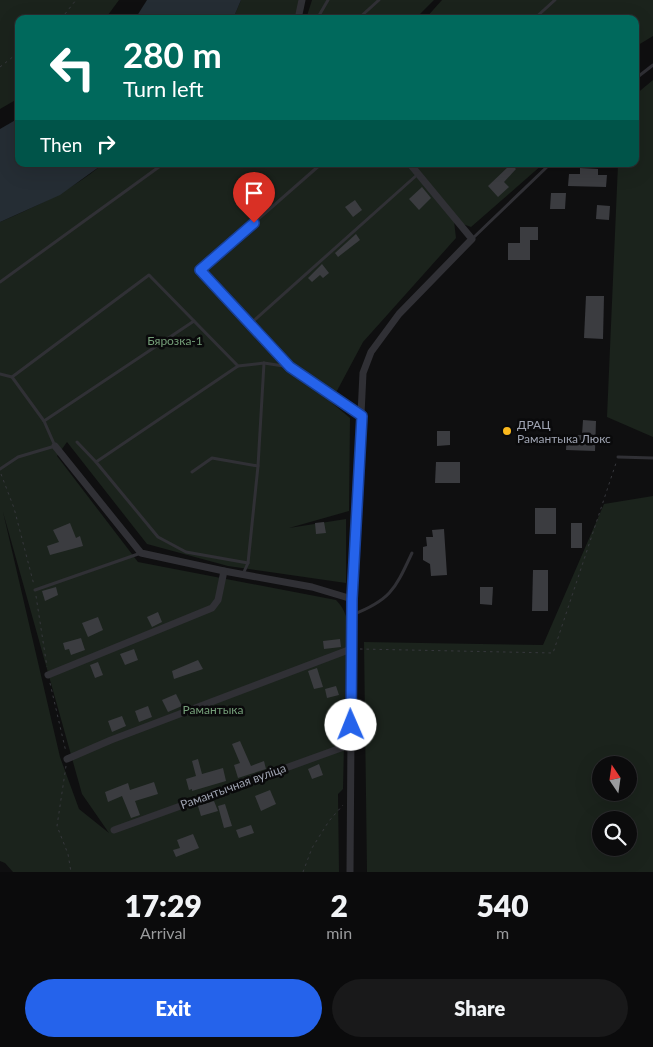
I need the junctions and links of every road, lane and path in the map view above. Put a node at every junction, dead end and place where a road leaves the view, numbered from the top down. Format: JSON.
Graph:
{"nodes":[{"id":1,"x":76,"y":0,"type":"edge"},
{"id":2,"x":302,"y":0,"type":"edge"},
{"id":3,"x":328,"y":0,"type":"edge"},
{"id":4,"x":379,"y":0,"type":"edge"},
{"id":5,"x":555,"y":0,"type":"edge"},
{"id":6,"x":64,"y":15,"type":"edge"},
{"id":7,"x":299,"y":15,"type":"edge"},
{"id":8,"x":319,"y":15,"type":"edge"},
{"id":9,"x":362,"y":15,"type":"edge"},
{"id":10,"x":538,"y":15,"type":"edge"},
{"id":11,"x":15,"y":55,"type":"edge"},
{"id":12,"x":653,"y":64,"type":"edge"},
{"id":13,"x":0,"y":67,"type":"edge"},
{"id":14,"x":639,"y":76,"type":"edge"},
{"id":15,"x":159,"y":167,"type":"edge"},
{"id":16,"x":318,"y":167,"type":"edge"},
{"id":17,"x":413,"y":167,"type":"edge"},
{"id":18,"x":547,"y":167,"type":"edge"},
{"id":19,"x":419,"y":174,"type":"junction"},
{"id":20,"x":472,"y":239,"type":"junction"},
{"id":21,"x":0,"y":282,"type":"edge"},
{"id":22,"x":194,"y":321,"type":"junction"},
{"id":23,"x":250,"y":324,"type":"junction"},
{"id":24,"x":264,"y":363,"type":"junction"},
{"id":25,"x":238,"y":366,"type":"junction"},
{"id":26,"x":290,"y":367,"type":"junction"},
{"id":27,"x":0,"y":374,"type":"edge"},
{"id":28,"x":12,"y":377,"type":"junction"},
{"id":29,"x":362,"y":416,"type":"junction"},
{"id":30,"x":44,"y":421,"type":"junction"},
{"id":31,"x":78,"y":442,"type":"dead end"},
{"id":32,"x":55,"y":446,"type":"junction"},
{"id":33,"x":618,"y":457,"type":"joint"},
{"id":34,"x":653,"y":458,"type":"edge"},
{"id":35,"x":96,"y":462,"type":"junction"},
{"id":36,"x":258,"y":466,"type":"junction"},
{"id":37,"x":0,"y":469,"type":"edge"},
{"id":38,"x":192,"y":472,"type":"dead end"},
{"id":39,"x":141,"y":553,"type":"junction"},
{"id":40,"x":412,"y":553,"type":"dead end"},
{"id":41,"x":248,"y":563,"type":"junction"},
{"id":42,"x":224,"y":571,"type":"junction"},
{"id":43,"x":243,"y":574,"type":"junction"},
{"id":44,"x":35,"y":590,"type":"dead end"},
{"id":45,"x":352,"y":599,"type":"junction"},
{"id":46,"x":352,"y":616,"type":"junction"},
{"id":47,"x":351,"y":649,"type":"junction"},
{"id":48,"x":48,"y":675,"type":"dead end"},
{"id":49,"x":352,"y":744,"type":"junction"},
{"id":50,"x":67,"y":759,"type":"dead end"},
{"id":51,"x":345,"y":799,"type":"dead end"},
{"id":52,"x":114,"y":830,"type":"dead end"},
{"id":53,"x":303,"y":872,"type":"edge"},
{"id":54,"x":350,"y":872,"type":"edge"}],
"edges":[{"from":1,"to":6,"type":"path"},
{"from":2,"to":7,"type":"street"},
{"from":3,"to":8,"type":"lane"},
{"from":4,"to":9,"type":"lane"},
{"from":5,"to":10,"type":"lane"},
{"from":11,"to":13,"type":"path"},
{"from":12,"to":14,"type":"lane"},
{"from":15,"to":21,"type":"lane"},
{"from":16,"to":23,"type":"lane"},
{"from":17,"to":19,"type":"street"},
{"from":18,"to":20,"type":"lane"},
{"from":19,"to":20,"type":"street"},
{"from":19,"to":23,"type":"lane"},
{"from":20,"to":29,"type":"street"},
{"from":22,"to":25,"type":"lane"},
{"from":22,"to":28,"type":"lane"},
{"from":22,"to":30,"type":"lane"},
{"from":23,"to":26,"type":"lane"},
{"from":24,"to":25,"type":"lane"},
{"from":24,"to":26,"type":"lane"},
{"from":24,"to":36,"type":"lane"},
{"from":25,"to":35,"type":"lane"},
{"from":26,"to":29,"type":"lane"},
{"from":27,"to":28,"type":"lane"},
{"from":28,"to":30,"type":"lane"},
{"from":29,"to":45,"type":"street"},
{"from":30,"to":32,"type":"lane"},
{"from":31,"to":35,"type":"lane"},
{"from":32,"to":37,"type":"lane"},
{"from":32,"to":39,"type":"street"},
{"from":33,"to":34,"type":"lane"},
{"from":33,"to":47,"type":"path"},
{"from":35,"to":41,"type":"lane"},
{"from":36,"to":38,"type":"lane"},
{"from":36,"to":41,"type":"lane"},
{"from":39,"to":42,"type":"street"},
{"from":39,"to":44,"type":"lane"},
{"from":40,"to":46,"type":"lane"},
{"from":41,"to":43,"type":"lane"},
{"from":42,"to":43,"type":"street"},
{"from":42,"to":48,"type":"street"},
{"from":43,"to":45,"type":"street"},
{"from":45,"to":46,"type":"street"},
{"from":46,"to":47,"type":"street"},
{"from":47,"to":49,"type":"street"},
{"from":47,"to":50,"type":"street"},
{"from":49,"to":52,"type":"street","name":"Рамантычная вуліца"},
{"from":49,"to":54,"type":"street"},
{"from":51,"to":53,"type":"path"}]}
